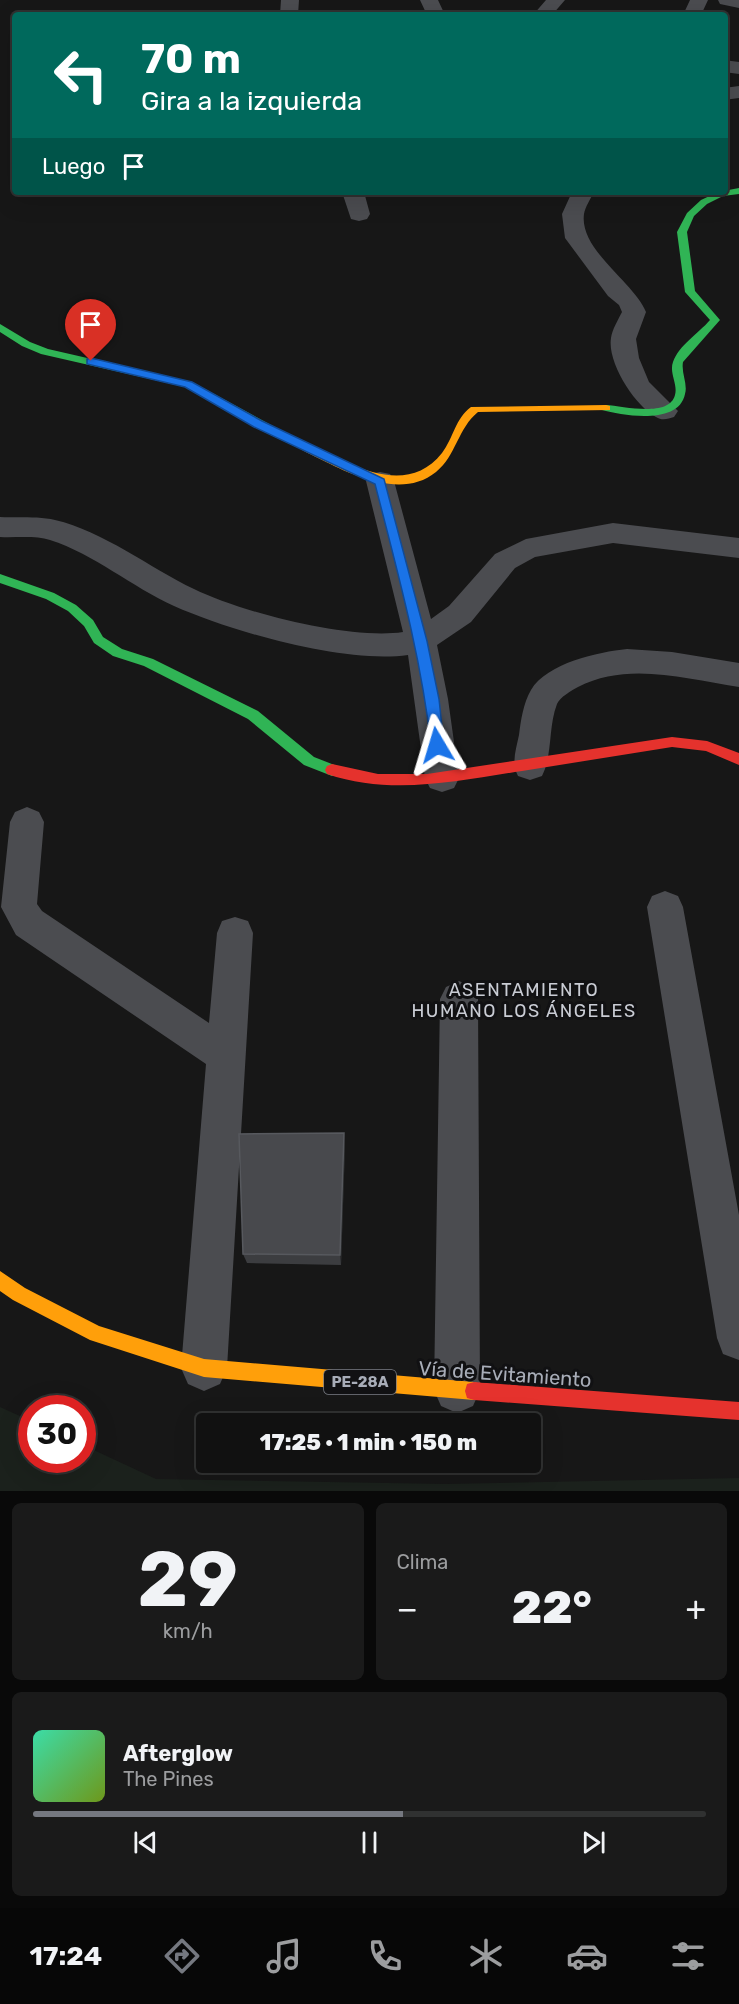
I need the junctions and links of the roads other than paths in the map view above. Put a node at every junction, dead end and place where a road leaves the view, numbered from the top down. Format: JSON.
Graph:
{"nodes":[{"id":1,"x":556,"y":0,"type":"edge"},
{"id":2,"x":727,"y":0,"type":"edge"},
{"id":3,"x":739,"y":2,"type":"edge"},
{"id":4,"x":545,"y":12,"type":"edge"},
{"id":5,"x":354,"y":195,"type":"edge"},
{"id":6,"x":582,"y":195,"type":"edge"},
{"id":7,"x":718,"y":195,"type":"edge"},
{"id":8,"x":358,"y":214,"type":"dead end"},
{"id":9,"x":0,"y":327,"type":"edge"},
{"id":10,"x":666,"y":411,"type":"junction"},
{"id":11,"x":380,"y":481,"type":"junction"},
{"id":12,"x":0,"y":527,"type":"edge"},
{"id":13,"x":739,"y":548,"type":"edge"},
{"id":14,"x":0,"y":578,"type":"edge"},
{"id":15,"x":421,"y":641,"type":"junction"},
{"id":16,"x":739,"y":675,"type":"edge"},
{"id":17,"x":739,"y":759,"type":"edge"},
{"id":18,"x":530,"y":766,"type":"junction"},
{"id":19,"x":442,"y":778,"type":"junction"},
{"id":20,"x":27,"y":822,"type":"dead end"},
{"id":21,"x":665,"y":907,"type":"dead end"},
{"id":22,"x":235,"y":933,"type":"dead end"},
{"id":23,"x":459,"y":999,"type":"dead end"},
{"id":24,"x":228,"y":1055,"type":"junction"},
{"id":25,"x":0,"y":1280,"type":"edge"},
{"id":26,"x":739,"y":1338,"type":"edge"},
{"id":27,"x":204,"y":1368,"type":"junction"},
{"id":28,"x":457,"y":1390,"type":"junction"},
{"id":29,"x":739,"y":1411,"type":"edge"}],
"edges":[{"from":1,"to":4,"type":"street"},
{"from":2,"to":3,"type":"street"},
{"from":5,"to":8,"type":"street"},
{"from":6,"to":10,"type":"street"},
{"from":7,"to":10,"type":"main road"},
{"from":9,"to":11,"type":"main road"},
{"from":10,"to":11,"type":"main road"},
{"from":11,"to":15,"type":"street"},
{"from":12,"to":15,"type":"street"},
{"from":13,"to":15,"type":"street"},
{"from":14,"to":19,"type":"main road"},
{"from":15,"to":19,"type":"street"},
{"from":16,"to":18,"type":"street"},
{"from":17,"to":18,"type":"main road"},
{"from":18,"to":19,"type":"main road"},
{"from":20,"to":24,"type":"street"},
{"from":21,"to":26,"type":"street"},
{"from":22,"to":24,"type":"street"},
{"from":23,"to":28,"type":"street"},
{"from":24,"to":27,"type":"street"},
{"from":25,"to":27,"type":"main road","name":"Vía de Evitamiento","number":"PE-28A"},
{"from":27,"to":28,"type":"main road","name":"Vía de Evitamiento","number":"PE-28A"},
{"from":28,"to":29,"type":"main road","name":"Vía de Evitamiento","number":"PE-28A"}]}
